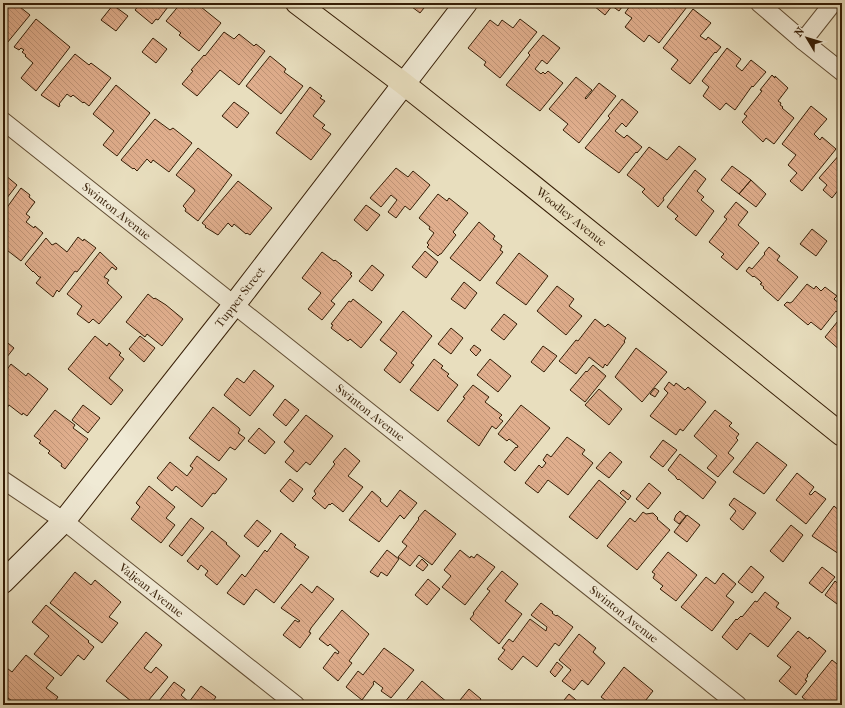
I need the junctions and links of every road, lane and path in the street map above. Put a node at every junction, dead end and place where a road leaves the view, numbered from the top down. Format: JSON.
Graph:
{"nodes":[{"id":1,"x":297,"y":3,"type":"edge"},
{"id":2,"x":466,"y":3,"type":"edge"},
{"id":3,"x":759,"y":3,"type":"edge"},
{"id":4,"x":833,"y":3,"type":"edge"},
{"id":5,"x":803,"y":41,"type":"junction"},
{"id":6,"x":842,"y":72,"type":"edge"},
{"id":7,"x":404,"y":84,"type":"junction"},
{"id":8,"x":3,"y":121,"type":"edge"},
{"id":9,"x":234,"y":305,"type":"junction"},
{"id":10,"x":842,"y":435,"type":"edge"},
{"id":11,"x":3,"y":480,"type":"edge"},
{"id":12,"x":64,"y":521,"type":"junction"},
{"id":13,"x":3,"y":582,"type":"edge"},
{"id":14,"x":296,"y":705,"type":"edge"},
{"id":15,"x":738,"y":705,"type":"edge"}],
"edges":[{"from":1,"to":7,"type":"main road","name":"Woodley Avenue"},
{"from":2,"to":7,"type":"street","name":"Tupper Street"},
{"from":3,"to":5,"type":"street"},
{"from":4,"to":5,"type":"street"},
{"from":5,"to":6,"type":"street"},
{"from":7,"to":9,"type":"street","name":"Tupper Street"},
{"from":7,"to":10,"type":"main road","name":"Woodley Avenue"},
{"from":8,"to":9,"type":"street","name":"Swinton Avenue"},
{"from":9,"to":12,"type":"street","name":"Tupper Street"},
{"from":9,"to":15,"type":"street","name":"Swinton Avenue"},
{"from":11,"to":12,"type":"street","name":"Valjean Avenue"},
{"from":12,"to":13,"type":"street","name":"Tupper Street"},
{"from":12,"to":14,"type":"street","name":"Valjean Avenue"}]}
